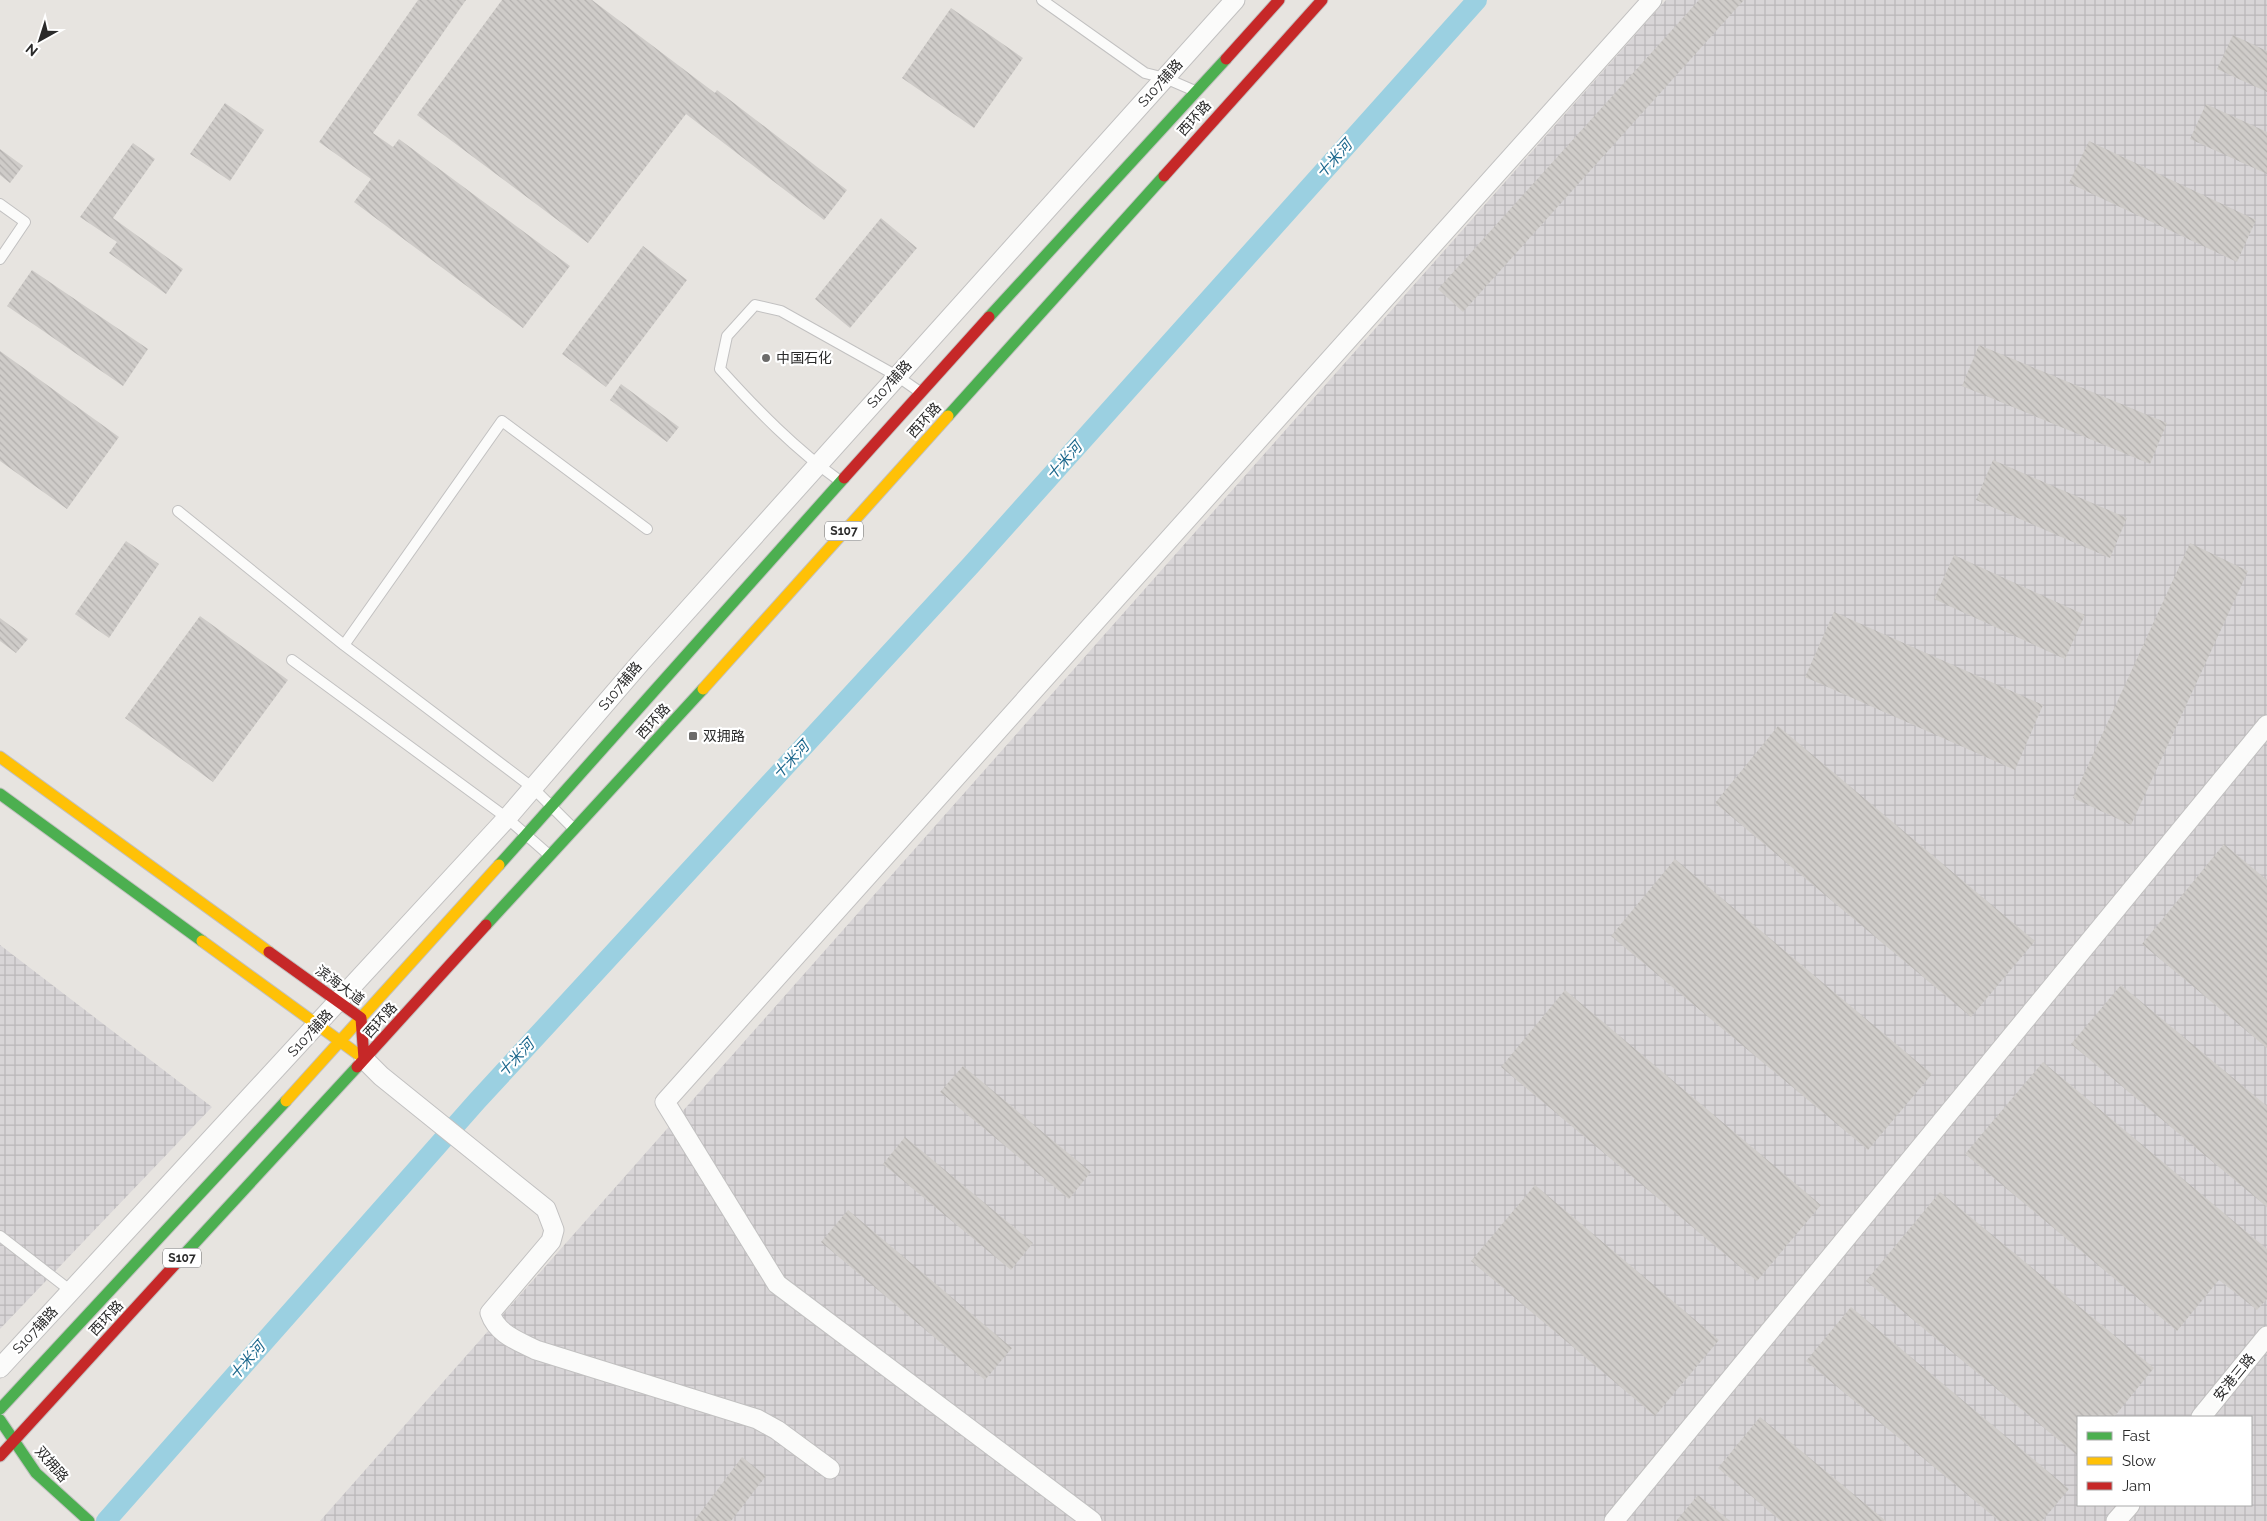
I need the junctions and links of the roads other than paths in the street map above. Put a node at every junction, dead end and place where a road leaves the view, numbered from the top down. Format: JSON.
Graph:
{"nodes":[{"id":1,"x":1042,"y":0,"type":"edge"},
{"id":2,"x":1235,"y":0,"type":"edge"},
{"id":3,"x":1279,"y":0,"type":"edge"},
{"id":4,"x":1322,"y":0,"type":"edge"},
{"id":5,"x":1652,"y":0,"type":"edge"},
{"id":6,"x":1165,"y":78,"type":"junction"},
{"id":7,"x":1196,"y":92,"type":"junction"},
{"id":8,"x":0,"y":204,"type":"edge"},
{"id":9,"x":0,"y":259,"type":"edge"},
{"id":10,"x":897,"y":376,"type":"junction"},
{"id":11,"x":921,"y":392,"type":"junction"},
{"id":12,"x":817,"y":464,"type":"junction"},
{"id":13,"x":841,"y":482,"type":"junction"},
{"id":14,"x":178,"y":511,"type":"dead end"},
{"id":15,"x":647,"y":529,"type":"dead end"},
{"id":16,"x":344,"y":645,"type":"junction"},
{"id":17,"x":292,"y":660,"type":"dead end"},
{"id":18,"x":2267,"y":725,"type":"edge"},
{"id":19,"x":0,"y":757,"type":"edge"},
{"id":20,"x":533,"y":788,"type":"junction"},
{"id":21,"x":0,"y":794,"type":"edge"},
{"id":22,"x":551,"y":807,"type":"junction"},
{"id":23,"x":507,"y":818,"type":"junction"},
{"id":24,"x":574,"y":830,"type":"junction"},
{"id":25,"x":526,"y":834,"type":"junction"},
{"id":26,"x":550,"y":856,"type":"junction"},
{"id":27,"x":338,"y":1002,"type":"junction"},
{"id":28,"x":361,"y":1018,"type":"junction"},
{"id":29,"x":317,"y":1026,"type":"junction"},
{"id":30,"x":340,"y":1042,"type":"junction"},
{"id":31,"x":364,"y":1059,"type":"junction"},
{"id":32,"x":0,"y":1236,"type":"edge"},
{"id":33,"x":70,"y":1291,"type":"junction"},
{"id":34,"x":2267,"y":1336,"type":"edge"},
{"id":35,"x":0,"y":1368,"type":"edge"},
{"id":36,"x":0,"y":1409,"type":"edge"},
{"id":37,"x":2202,"y":1416,"type":"edge"},
{"id":38,"x":0,"y":1420,"type":"edge"},
{"id":39,"x":0,"y":1437,"type":"edge"},
{"id":40,"x":15,"y":1439,"type":"junction"},
{"id":41,"x":4,"y":1456,"type":"edge"},
{"id":42,"x":830,"y":1469,"type":"dead end"},
{"id":43,"x":2129,"y":1506,"type":"edge"},
{"id":44,"x":89,"y":1521,"type":"edge"},
{"id":45,"x":1092,"y":1521,"type":"edge"},
{"id":46,"x":1614,"y":1521,"type":"edge"},
{"id":47,"x":2116,"y":1521,"type":"edge"}],
"edges":[{"from":1,"to":6,"type":"lane"},
{"from":2,"to":6,"type":"street","name":"S107辅路"},
{"from":3,"to":7,"type":"main road","name":"西环路","number":"S107"},
{"from":4,"to":24,"type":"main road","name":"西环路","number":"S107"},
{"from":5,"to":45,"type":"street"},
{"from":6,"to":7,"type":"lane"},
{"from":6,"to":10,"type":"street","name":"S107辅路"},
{"from":7,"to":11,"type":"main road","name":"西环路","number":"S107"},
{"from":8,"to":9,"type":"lane"},
{"from":10,"to":11,"type":"lane"},
{"from":10,"to":12,"type":"street","name":"S107辅路"},
{"from":10,"to":12,"type":"lane"},
{"from":11,"to":13,"type":"main road","name":"西环路","number":"S107"},
{"from":12,"to":13,"type":"lane"},
{"from":12,"to":20,"type":"street","name":"S107辅路"},
{"from":13,"to":22,"type":"main road","name":"西环路","number":"S107"},
{"from":14,"to":16,"type":"lane"},
{"from":15,"to":16,"type":"lane"},
{"from":16,"to":20,"type":"lane"},
{"from":17,"to":23,"type":"lane"},
{"from":18,"to":46,"type":"street"},
{"from":19,"to":27,"type":"main road","name":"滨海大道"},
{"from":20,"to":22,"type":"lane"},
{"from":20,"to":23,"type":"street","name":"S107辅路"},
{"from":21,"to":29,"type":"main road"},
{"from":22,"to":24,"type":"lane"},
{"from":22,"to":25,"type":"main road","name":"西环路","number":"S107"},
{"from":23,"to":25,"type":"lane"},
{"from":23,"to":27,"type":"street","name":"S107辅路"},
{"from":24,"to":26,"type":"main road","name":"西环路","number":"S107"},
{"from":25,"to":26,"type":"lane"},
{"from":25,"to":28,"type":"main road","name":"西环路","number":"S107"},
{"from":26,"to":31,"type":"main road","name":"西环路","number":"S107"},
{"from":27,"to":28,"type":"main road","name":"滨海大道"},
{"from":27,"to":29,"type":"street","name":"S107辅路"},
{"from":28,"to":30,"type":"main road","name":"西环路","number":"S107"},
{"from":28,"to":31,"type":"main road","name":"滨海大道"},
{"from":29,"to":30,"type":"main road"},
{"from":29,"to":33,"type":"street","name":"S107辅路"},
{"from":30,"to":31,"type":"main road"},
{"from":30,"to":36,"type":"main road","name":"西环路","number":"S107"},
{"from":31,"to":40,"type":"main road","name":"西环路","number":"S107"},
{"from":31,"to":42,"type":"street"},
{"from":32,"to":33,"type":"lane"},
{"from":33,"to":35,"type":"street","name":"S107辅路"},
{"from":34,"to":37,"type":"street","name":"安港三路"},
{"from":38,"to":40,"type":"main road","name":"双拥路"},
{"from":39,"to":41,"type":"main road"},
{"from":40,"to":41,"type":"main road","name":"西环路","number":"S107"},
{"from":40,"to":44,"type":"main road","name":"双拥路"},
{"from":43,"to":47,"type":"street"}]}
